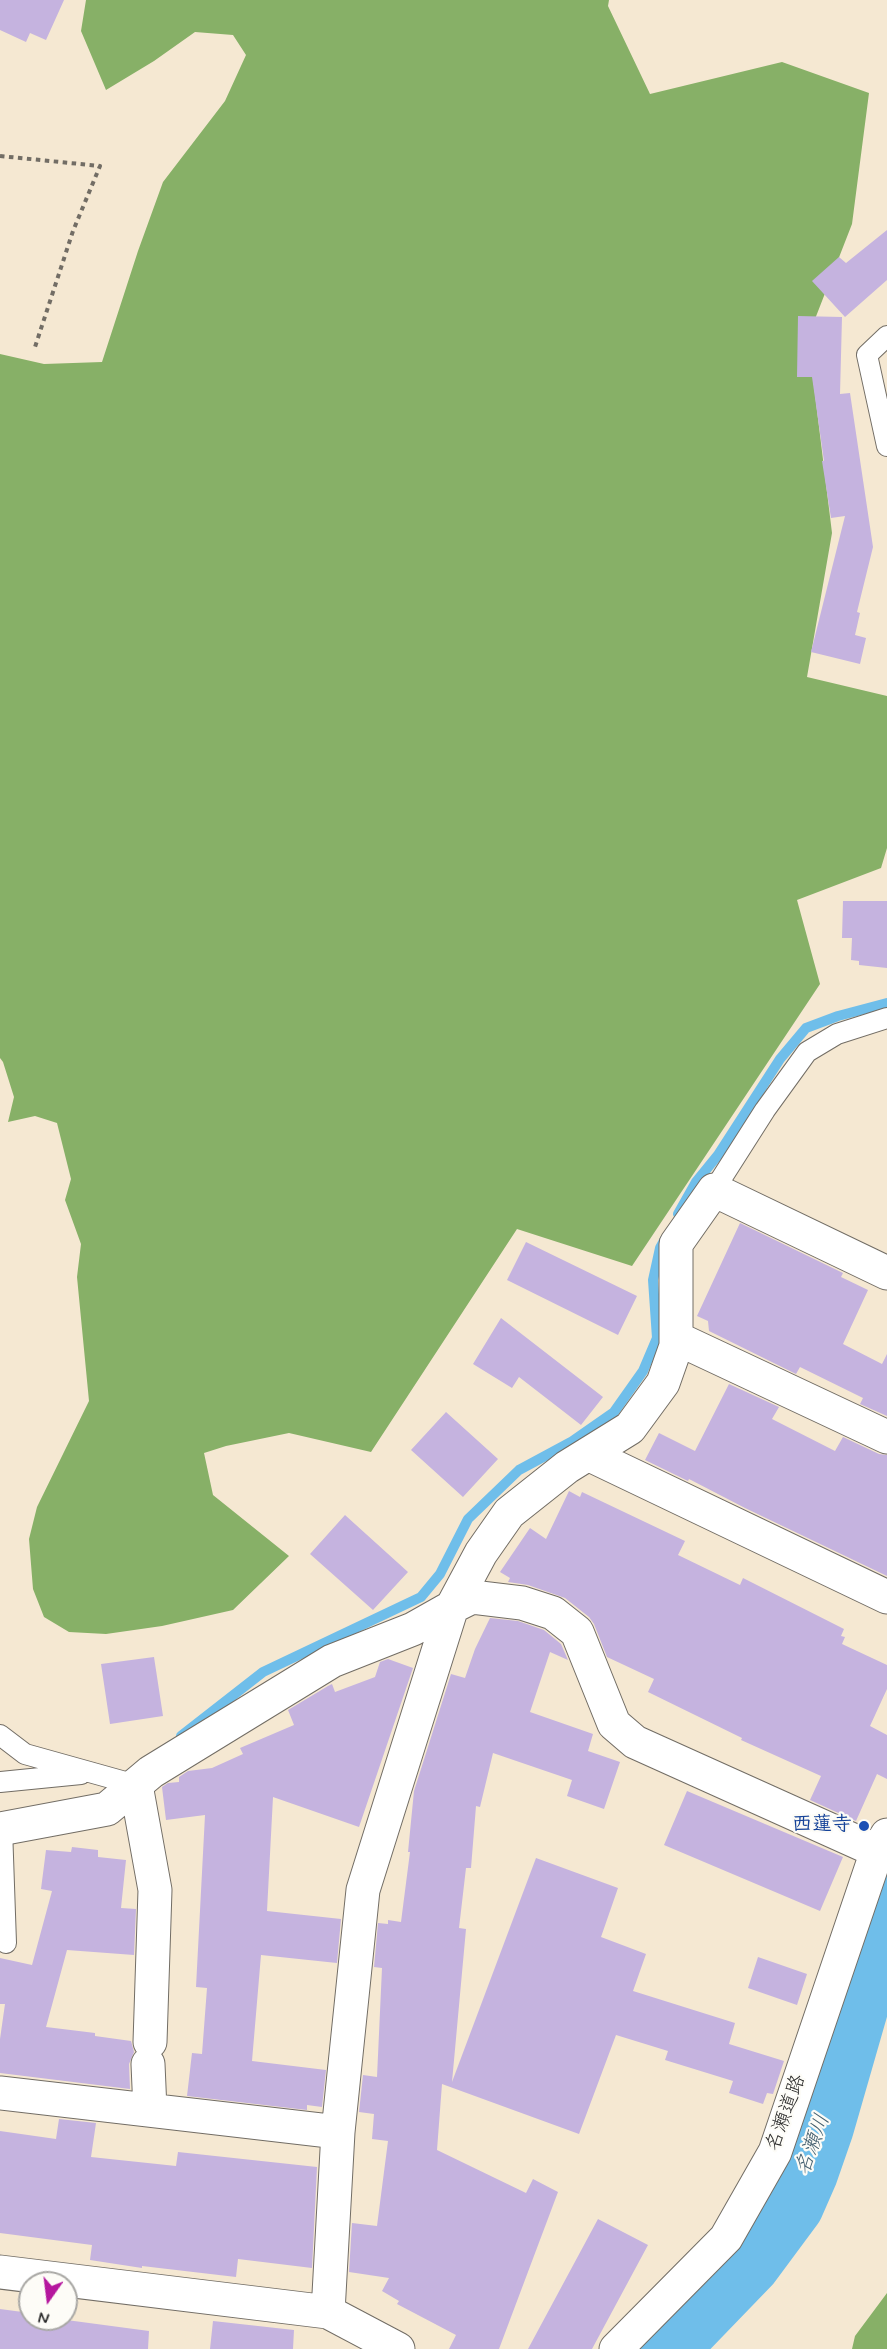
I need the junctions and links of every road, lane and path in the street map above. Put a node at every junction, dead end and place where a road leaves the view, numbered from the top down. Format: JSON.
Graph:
{"nodes":[{"id":1,"x":0,"y":156,"type":"edge"},
{"id":2,"x":887,"y":336,"type":"edge"},
{"id":3,"x":35,"y":347,"type":"dead end"},
{"id":4,"x":887,"y":446,"type":"edge"},
{"id":5,"x":887,"y":1018,"type":"edge"},
{"id":6,"x":714,"y":1190,"type":"junction"},
{"id":7,"x":887,"y":1273,"type":"edge"},
{"id":8,"x":676,"y":1338,"type":"junction"},
{"id":9,"x":887,"y":1437,"type":"edge"},
{"id":10,"x":588,"y":1454,"type":"junction"},
{"id":11,"x":887,"y":1597,"type":"edge"},
{"id":12,"x":452,"y":1607,"type":"junction"},
{"id":13,"x":0,"y":1735,"type":"edge"},
{"id":14,"x":93,"y":1773,"type":"junction"},
{"id":15,"x":0,"y":1782,"type":"edge"},
{"id":16,"x":136,"y":1785,"type":"junction"},
{"id":17,"x":1,"y":1829,"type":"edge"},
{"id":18,"x":882,"y":1843,"type":"edge"},
{"id":19,"x":6,"y":1943,"type":"dead end"},
{"id":20,"x":0,"y":2093,"type":"edge"},
{"id":21,"x":150,"y":2110,"type":"junction"},
{"id":22,"x":338,"y":2132,"type":"junction"},
{"id":23,"x":0,"y":2272,"type":"edge"},
{"id":24,"x":328,"y":2312,"type":"junction"},
{"id":25,"x":392,"y":2347,"type":"edge"},
{"id":26,"x":616,"y":2349,"type":"edge"}],
"edges":[{"from":1,"to":3,"type":"path"},
{"from":2,"to":4,"type":"lane"},
{"from":5,"to":6,"type":"lane"},
{"from":6,"to":7,"type":"street"},
{"from":6,"to":8,"type":"street"},
{"from":8,"to":9,"type":"street"},
{"from":8,"to":10,"type":"street"},
{"from":10,"to":11,"type":"street"},
{"from":10,"to":12,"type":"street"},
{"from":12,"to":16,"type":"street"},
{"from":12,"to":18,"type":"street"},
{"from":12,"to":22,"type":"street"},
{"from":13,"to":14,"type":"lane"},
{"from":14,"to":15,"type":"lane"},
{"from":14,"to":16,"type":"lane"},
{"from":16,"to":17,"type":"street"},
{"from":16,"to":21,"type":"street"},
{"from":17,"to":19,"type":"lane"},
{"from":18,"to":26,"type":"street","name":"名瀬道路"},
{"from":20,"to":21,"type":"street"},
{"from":21,"to":22,"type":"street"},
{"from":22,"to":24,"type":"street"},
{"from":23,"to":24,"type":"street"},
{"from":24,"to":25,"type":"street"}]}
